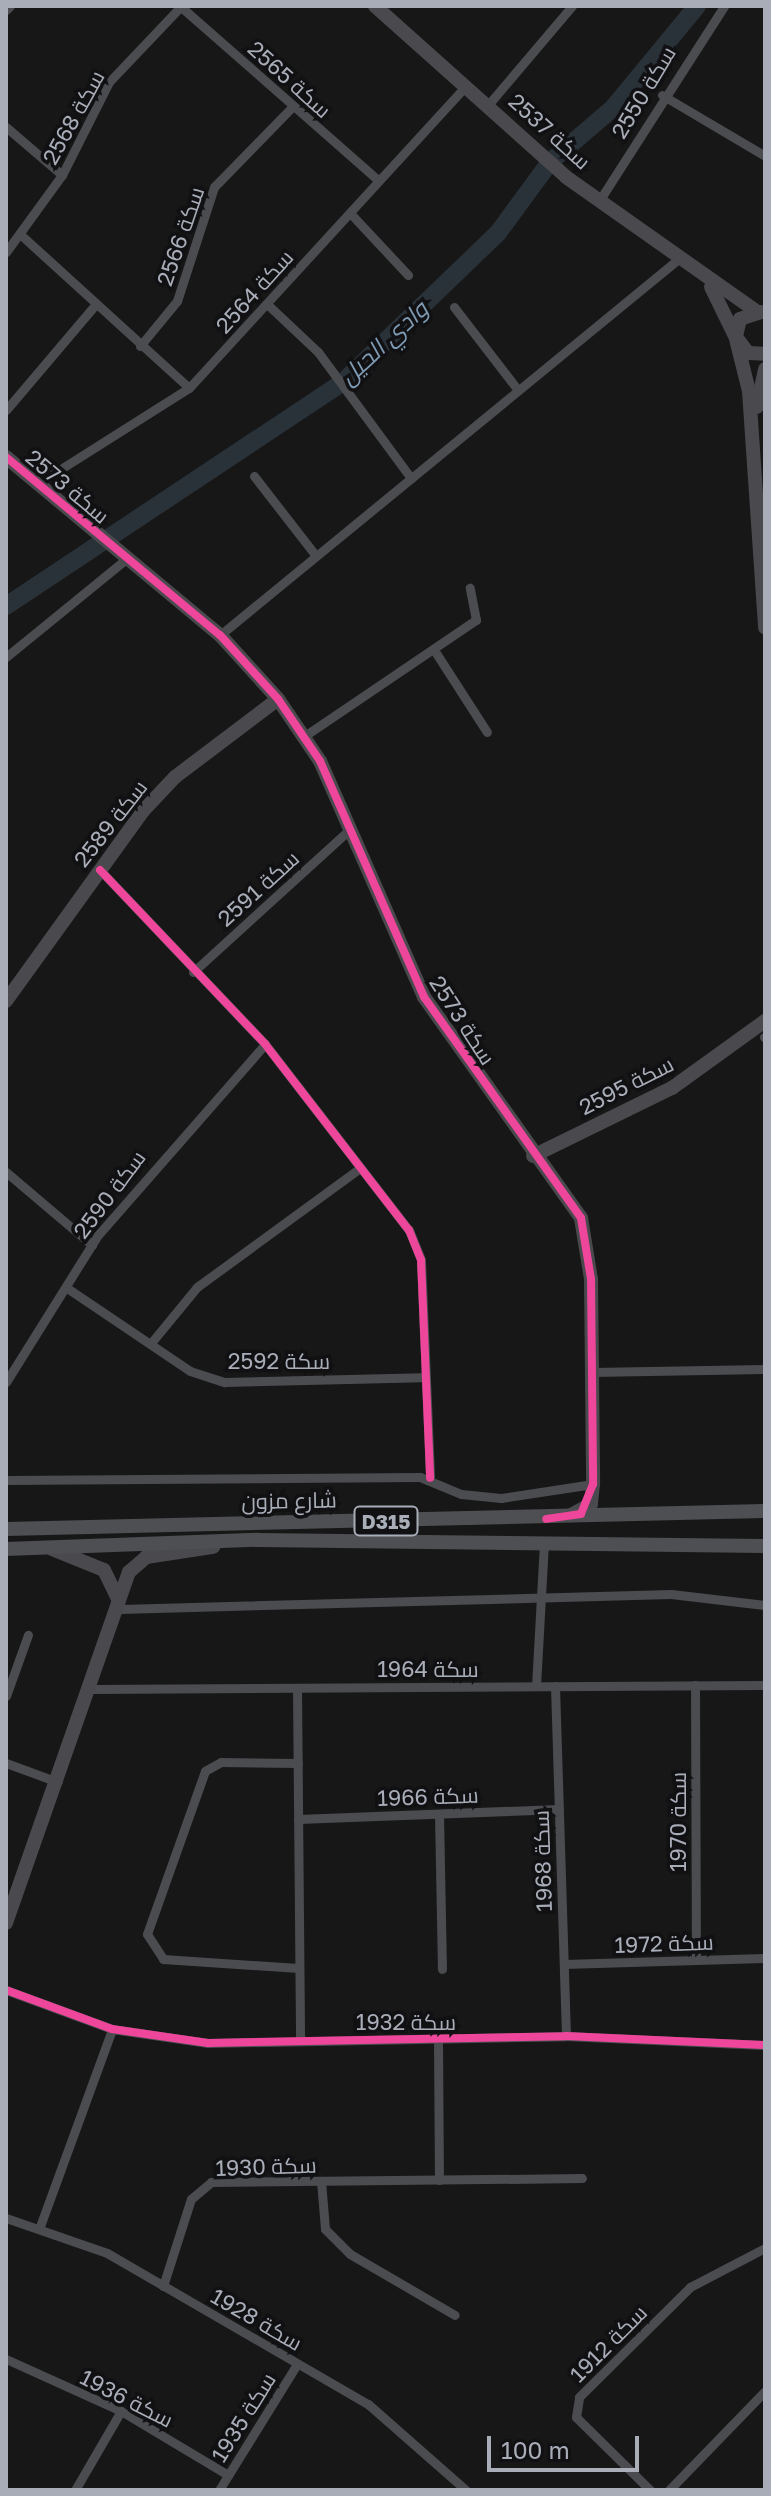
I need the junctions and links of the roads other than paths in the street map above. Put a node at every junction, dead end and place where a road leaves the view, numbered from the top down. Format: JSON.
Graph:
{"nodes":[{"id":1,"x":180,"y":6,"type":"edge"},
{"id":2,"x":375,"y":6,"type":"edge"},
{"id":3,"x":572,"y":6,"type":"edge"},
{"id":4,"x":724,"y":6,"type":"edge"},
{"id":5,"x":466,"y":86,"type":"junction"},
{"id":6,"x":662,"y":95,"type":"junction"},
{"id":7,"x":488,"y":105,"type":"junction"},
{"id":8,"x":292,"y":107,"type":"junction"},
{"id":9,"x":6,"y":127,"type":"edge"},
{"id":10,"x":765,"y":156,"type":"edge"},
{"id":11,"x":62,"y":175,"type":"junction"},
{"id":12,"x":376,"y":178,"type":"junction"},
{"id":13,"x":599,"y":201,"type":"junction"},
{"id":14,"x":350,"y":213,"type":"junction"},
{"id":15,"x":21,"y":235,"type":"junction"},
{"id":16,"x":6,"y":252,"type":"edge"},
{"id":17,"x":681,"y":257,"type":"junction"},
{"id":18,"x":408,"y":275,"type":"dead end"},
{"id":19,"x":704,"y":277,"type":"junction"},
{"id":20,"x":96,"y":304,"type":"junction"},
{"id":21,"x":267,"y":304,"type":"junction"},
{"id":22,"x":454,"y":307,"type":"dead end"},
{"id":23,"x":761,"y":312,"type":"edge"},
{"id":24,"x":736,"y":338,"type":"junction"},
{"id":25,"x":140,"y":346,"type":"junction"},
{"id":26,"x":765,"y":354,"type":"edge"},
{"id":27,"x":765,"y":369,"type":"edge"},
{"id":28,"x":189,"y":388,"type":"junction"},
{"id":29,"x":518,"y":390,"type":"junction"},
{"id":30,"x":6,"y":410,"type":"edge"},
{"id":31,"x":753,"y":443,"type":"junction"},
{"id":32,"x":6,"y":457,"type":"edge"},
{"id":33,"x":254,"y":476,"type":"dead end"},
{"id":34,"x":411,"y":478,"type":"junction"},
{"id":35,"x":37,"y":484,"type":"junction"},
{"id":36,"x":316,"y":556,"type":"junction"},
{"id":37,"x":126,"y":559,"type":"junction"},
{"id":38,"x":470,"y":588,"type":"dead end"},
{"id":39,"x":764,"y":599,"type":"edge"},
{"id":40,"x":765,"y":627,"type":"edge"},
{"id":41,"x":220,"y":635,"type":"junction"},
{"id":42,"x":436,"y":653,"type":"junction"},
{"id":43,"x":6,"y":657,"type":"edge"},
{"id":44,"x":278,"y":699,"type":"junction"},
{"id":45,"x":487,"y":732,"type":"dead end"},
{"id":46,"x":303,"y":737,"type":"junction"},
{"id":47,"x":348,"y":831,"type":"junction"},
{"id":48,"x":100,"y":870,"type":"junction"},
{"id":49,"x":193,"y":972,"type":"junction"},
{"id":50,"x":6,"y":1001,"type":"edge"},
{"id":51,"x":765,"y":1033,"type":"edge"},
{"id":52,"x":265,"y":1044,"type":"junction"},
{"id":53,"x":533,"y":1156,"type":"junction"},
{"id":54,"x":360,"y":1168,"type":"junction"},
{"id":55,"x":6,"y":1172,"type":"edge"},
{"id":56,"x":92,"y":1245,"type":"junction"},
{"id":57,"x":67,"y":1288,"type":"junction"},
{"id":58,"x":151,"y":1343,"type":"junction"},
{"id":59,"x":765,"y":1369,"type":"edge"},
{"id":60,"x":592,"y":1372,"type":"junction"},
{"id":61,"x":422,"y":1377,"type":"junction"},
{"id":62,"x":6,"y":1382,"type":"edge"},
{"id":63,"x":430,"y":1478,"type":"junction"},
{"id":64,"x":6,"y":1480,"type":"edge"},
{"id":65,"x":593,"y":1484,"type":"junction"},
{"id":66,"x":765,"y":1511,"type":"edge"},
{"id":67,"x":631,"y":1518,"type":"junction"},
{"id":68,"x":546,"y":1519,"type":"junction"},
{"id":69,"x":6,"y":1529,"type":"edge"},
{"id":70,"x":257,"y":1540,"type":"junction"},
{"id":71,"x":544,"y":1543,"type":"junction"},
{"id":72,"x":41,"y":1546,"type":"junction"},
{"id":73,"x":765,"y":1546,"type":"edge"},
{"id":74,"x":6,"y":1549,"type":"edge"},
{"id":75,"x":540,"y":1602,"type":"junction"},
{"id":76,"x":765,"y":1605,"type":"edge"},
{"id":77,"x":120,"y":1607,"type":"junction"},
{"id":78,"x":28,"y":1635,"type":"dead end"},
{"id":79,"x":695,"y":1685,"type":"junction"},
{"id":80,"x":765,"y":1685,"type":"edge"},
{"id":81,"x":536,"y":1686,"type":"junction"},
{"id":82,"x":555,"y":1686,"type":"junction"},
{"id":83,"x":297,"y":1688,"type":"junction"},
{"id":84,"x":92,"y":1689,"type":"junction"},
{"id":85,"x":6,"y":1696,"type":"edge"},
{"id":86,"x":6,"y":1763,"type":"edge"},
{"id":87,"x":298,"y":1763,"type":"junction"},
{"id":88,"x":58,"y":1782,"type":"junction"},
{"id":89,"x":559,"y":1809,"type":"junction"},
{"id":90,"x":439,"y":1814,"type":"junction"},
{"id":91,"x":298,"y":1819,"type":"junction"},
{"id":92,"x":6,"y":1923,"type":"edge"},
{"id":93,"x":765,"y":1958,"type":"edge"},
{"id":94,"x":696,"y":1959,"type":"junction"},
{"id":95,"x":564,"y":1964,"type":"junction"},
{"id":96,"x":299,"y":1968,"type":"junction"},
{"id":97,"x":442,"y":1969,"type":"dead end"},
{"id":98,"x":6,"y":1990,"type":"edge"},
{"id":99,"x":112,"y":2029,"type":"junction"},
{"id":100,"x":566,"y":2036,"type":"junction"},
{"id":101,"x":300,"y":2041,"type":"junction"},
{"id":102,"x":438,"y":2041,"type":"junction"},
{"id":103,"x":765,"y":2045,"type":"edge"},
{"id":104,"x":582,"y":2178,"type":"dead end"},
{"id":105,"x":439,"y":2180,"type":"junction"},
{"id":106,"x":321,"y":2181,"type":"junction"},
{"id":107,"x":6,"y":2218,"type":"edge"},
{"id":108,"x":39,"y":2229,"type":"junction"},
{"id":109,"x":765,"y":2248,"type":"edge"},
{"id":110,"x":163,"y":2286,"type":"junction"},
{"id":111,"x":455,"y":2315,"type":"dead end"},
{"id":112,"x":6,"y":2359,"type":"edge"},
{"id":113,"x":297,"y":2364,"type":"junction"},
{"id":114,"x":765,"y":2391,"type":"edge"},
{"id":115,"x":121,"y":2411,"type":"junction"},
{"id":116,"x":228,"y":2475,"type":"junction"},
{"id":117,"x":75,"y":2490,"type":"edge"},
{"id":118,"x":219,"y":2490,"type":"edge"},
{"id":119,"x":466,"y":2490,"type":"edge"},
{"id":120,"x":650,"y":2490,"type":"edge"},
{"id":121,"x":669,"y":2490,"type":"edge"}],
"edges":[{"from":1,"to":8,"type":"street","name":"سكة 2565"},
{"from":1,"to":11,"type":"street","name":"سكة 2568"},
{"from":2,"to":5,"type":"street","name":"سكة 2537"},
{"from":3,"to":7,"type":"street"},
{"from":4,"to":6,"type":"street","name":"سكة 2550"},
{"from":5,"to":7,"type":"street","name":"سكة 2537"},
{"from":5,"to":12,"type":"street","name":"سكة 2564"},
{"from":6,"to":10,"type":"street"},
{"from":6,"to":13,"type":"street","name":"سكة 2550"},
{"from":7,"to":13,"type":"street","name":"سكة 2537"},
{"from":8,"to":12,"type":"street","name":"سكة 2565"},
{"from":8,"to":25,"type":"street","name":"سكة 2566"},
{"from":9,"to":11,"type":"street"},
{"from":11,"to":15,"type":"street","name":"سكة 2568"},
{"from":12,"to":14,"type":"street","name":"سكة 2564"},
{"from":13,"to":17,"type":"street","name":"سكة 2537"},
{"from":14,"to":18,"type":"street"},
{"from":14,"to":21,"type":"street","name":"سكة 2564"},
{"from":15,"to":16,"type":"street","name":"سكة 2568"},
{"from":15,"to":20,"type":"street"},
{"from":17,"to":19,"type":"street","name":"سكة 2537"},
{"from":17,"to":29,"type":"street"},
{"from":19,"to":23,"type":"street"},
{"from":19,"to":24,"type":"street"},
{"from":20,"to":25,"type":"street"},
{"from":20,"to":30,"type":"street"},
{"from":21,"to":28,"type":"street","name":"سكة 2564"},
{"from":21,"to":34,"type":"street"},
{"from":22,"to":29,"type":"street"},
{"from":23,"to":24,"type":"street"},
{"from":24,"to":26,"type":"street"},
{"from":24,"to":31,"type":"street"},
{"from":25,"to":28,"type":"street"},
{"from":27,"to":31,"type":"street"},
{"from":28,"to":35,"type":"street","name":"سكة 2564"},
{"from":29,"to":34,"type":"street"},
{"from":31,"to":39,"type":"street"},
{"from":32,"to":35,"type":"street","name":"سكة 2573"},
{"from":33,"to":36,"type":"street"},
{"from":34,"to":36,"type":"street"},
{"from":35,"to":37,"type":"street","name":"سكة 2573"},
{"from":36,"to":41,"type":"street"},
{"from":37,"to":41,"type":"street","name":"سكة 2573"},
{"from":37,"to":43,"type":"street"},
{"from":38,"to":42,"type":"street"},
{"from":39,"to":40,"type":"street"},
{"from":41,"to":44,"type":"street","name":"سكة 2573"},
{"from":42,"to":45,"type":"street"},
{"from":42,"to":46,"type":"street"},
{"from":44,"to":46,"type":"street","name":"سكة 2573"},
{"from":44,"to":48,"type":"street","name":"سكة 2589"},
{"from":46,"to":47,"type":"street","name":"سكة 2573"},
{"from":47,"to":49,"type":"street","name":"سكة 2591"},
{"from":47,"to":53,"type":"street","name":"سكة 2573"},
{"from":48,"to":49,"type":"street"},
{"from":48,"to":50,"type":"street","name":"سكة 2589"},
{"from":49,"to":52,"type":"street"},
{"from":51,"to":53,"type":"street","name":"سكة 2595"},
{"from":52,"to":54,"type":"street"},
{"from":52,"to":56,"type":"street","name":"سكة 2590"},
{"from":53,"to":60,"type":"street","name":"سكة 2573"},
{"from":54,"to":58,"type":"street"},
{"from":54,"to":61,"type":"street"},
{"from":55,"to":56,"type":"street"},
{"from":56,"to":57,"type":"street","name":"سكة 2590"},
{"from":57,"to":58,"type":"street","name":"سكة 2592"},
{"from":57,"to":62,"type":"street","name":"سكة 2590"},
{"from":58,"to":61,"type":"street","name":"سكة 2592"},
{"from":59,"to":60,"type":"street"},
{"from":60,"to":65,"type":"street","name":"سكة 2573"},
{"from":61,"to":63,"type":"street"},
{"from":63,"to":64,"type":"street"},
{"from":63,"to":65,"type":"street"},
{"from":65,"to":67,"type":"street"},
{"from":65,"to":68,"type":"street"},
{"from":66,"to":67,"type":"main road","name":"شارع مزون","number":"D315"},
{"from":67,"to":68,"type":"main road","name":"شارع مزون","number":"D315"},
{"from":68,"to":69,"type":"main road","name":"شارع مزون","number":"D315"},
{"from":70,"to":71,"type":"main road","name":"شارع مزون","number":"D315"},
{"from":70,"to":72,"type":"main road","name":"شارع مزون","number":"D315"},
{"from":70,"to":77,"type":"street"},
{"from":71,"to":73,"type":"main road","name":"شارع مزون","number":"D315"},
{"from":71,"to":75,"type":"street"},
{"from":72,"to":74,"type":"main road","name":"شارع مزون","number":"D315"},
{"from":72,"to":77,"type":"street"},
{"from":75,"to":76,"type":"street"},
{"from":75,"to":77,"type":"street"},
{"from":75,"to":81,"type":"street"},
{"from":77,"to":84,"type":"street"},
{"from":78,"to":85,"type":"street"},
{"from":79,"to":80,"type":"street","name":"سكة 1964"},
{"from":79,"to":82,"type":"street","name":"سكة 1964"},
{"from":79,"to":94,"type":"street","name":"سكة 1970"},
{"from":81,"to":82,"type":"street","name":"سكة 1964"},
{"from":81,"to":83,"type":"street","name":"سكة 1964"},
{"from":82,"to":89,"type":"street","name":"سكة 1968"},
{"from":83,"to":84,"type":"street","name":"سكة 1964"},
{"from":83,"to":87,"type":"street"},
{"from":84,"to":88,"type":"street"},
{"from":86,"to":88,"type":"street"},
{"from":87,"to":91,"type":"street"},
{"from":87,"to":96,"type":"street"},
{"from":88,"to":92,"type":"street"},
{"from":89,"to":90,"type":"street","name":"سكة 1966"},
{"from":89,"to":95,"type":"street","name":"سكة 1968"},
{"from":90,"to":91,"type":"street","name":"سكة 1966"},
{"from":90,"to":97,"type":"street"},
{"from":91,"to":96,"type":"street"},
{"from":93,"to":94,"type":"street","name":"سكة 1972"},
{"from":94,"to":95,"type":"street","name":"سكة 1972"},
{"from":95,"to":100,"type":"street","name":"سكة 1968"},
{"from":96,"to":101,"type":"street"},
{"from":98,"to":99,"type":"street","name":"سكة 1932"},
{"from":99,"to":101,"type":"street","name":"سكة 1932"},
{"from":99,"to":108,"type":"street"},
{"from":100,"to":102,"type":"street","name":"سكة 1932"},
{"from":100,"to":103,"type":"street","name":"سكة 1932"},
{"from":101,"to":102,"type":"street","name":"سكة 1932"},
{"from":102,"to":105,"type":"street"},
{"from":104,"to":105,"type":"street","name":"سكة 1930"},
{"from":105,"to":106,"type":"street","name":"سكة 1930"},
{"from":106,"to":110,"type":"street","name":"سكة 1930"},
{"from":106,"to":111,"type":"street"},
{"from":107,"to":108,"type":"street","name":"سكة 1928"},
{"from":108,"to":110,"type":"street","name":"سكة 1928"},
{"from":109,"to":120,"type":"street","name":"سكة 1912"},
{"from":110,"to":113,"type":"street","name":"سكة 1928"},
{"from":112,"to":115,"type":"street","name":"سكة 1936"},
{"from":113,"to":116,"type":"street","name":"سكة 1935"},
{"from":113,"to":119,"type":"street","name":"سكة 1928"},
{"from":114,"to":121,"type":"street"},
{"from":115,"to":116,"type":"street","name":"سكة 1936"},
{"from":115,"to":117,"type":"street"},
{"from":116,"to":118,"type":"street","name":"سكة 1935"}]}
